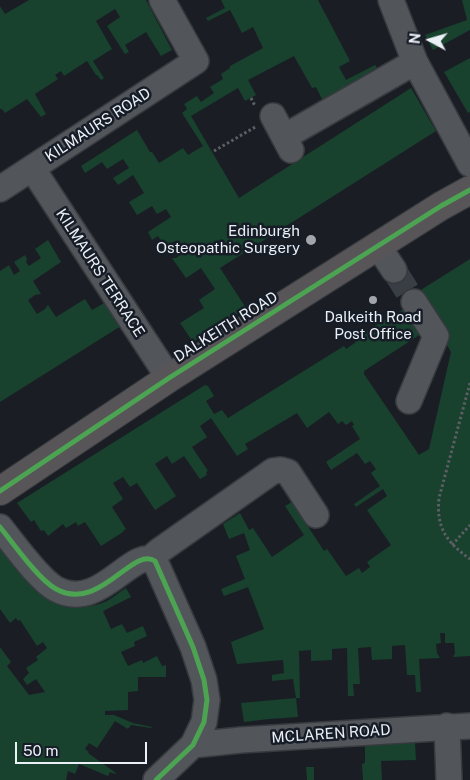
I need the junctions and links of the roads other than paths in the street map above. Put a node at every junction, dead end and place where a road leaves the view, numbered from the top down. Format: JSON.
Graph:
{"nodes":[{"id":1,"x":162,"y":0,"type":"edge"},
{"id":2,"x":391,"y":0,"type":"edge"},
{"id":3,"x":415,"y":62,"type":"junction"},
{"id":4,"x":282,"y":134,"type":"road end"},
{"id":5,"x":470,"y":164,"type":"edge"},
{"id":6,"x":32,"y":168,"type":"junction"},
{"id":7,"x":0,"y":188,"type":"edge"},
{"id":8,"x":470,"y":190,"type":"edge"},
{"id":9,"x":378,"y":246,"type":"junction"},
{"id":10,"x":394,"y":270,"type":"tunnel mouth"},
{"id":11,"x":414,"y":302,"type":"tunnel mouth"},
{"id":12,"x":169,"y":378,"type":"junction"},
{"id":13,"x":409,"y":401,"type":"dead end"},
{"id":14,"x":0,"y":491,"type":"edge"},
{"id":15,"x":316,"y":514,"type":"dead end"},
{"id":16,"x":0,"y":527,"type":"edge"},
{"id":17,"x":150,"y":558,"type":"junction"},
{"id":18,"x":459,"y":726,"type":"edge"},
{"id":19,"x":193,"y":745,"type":"junction"},
{"id":20,"x":156,"y":780,"type":"edge"},
{"id":21,"x":449,"y":780,"type":"edge"}],
"edges":[{"from":1,"to":6,"type":"street","name":"KILMAURS ROAD"},
{"from":2,"to":3,"type":"street"},
{"from":3,"to":4,"type":"street"},
{"from":3,"to":5,"type":"street"},
{"from":6,"to":7,"type":"street","name":"KILMAURS ROAD"},
{"from":6,"to":12,"type":"street","name":"KILMAURS TERRACE"},
{"from":8,"to":9,"type":"main road","name":"DALKEITH ROAD"},
{"from":9,"to":10,"type":"street"},
{"from":9,"to":12,"type":"main road","name":"DALKEITH ROAD"},
{"from":11,"to":13,"type":"street"},
{"from":12,"to":14,"type":"main road","name":"DALKEITH ROAD"},
{"from":15,"to":17,"type":"street"},
{"from":16,"to":17,"type":"street"},
{"from":17,"to":19,"type":"street"},
{"from":18,"to":19,"type":"street","name":"MCLAREN ROAD"},
{"from":18,"to":21,"type":"street"},
{"from":19,"to":20,"type":"street"}]}
